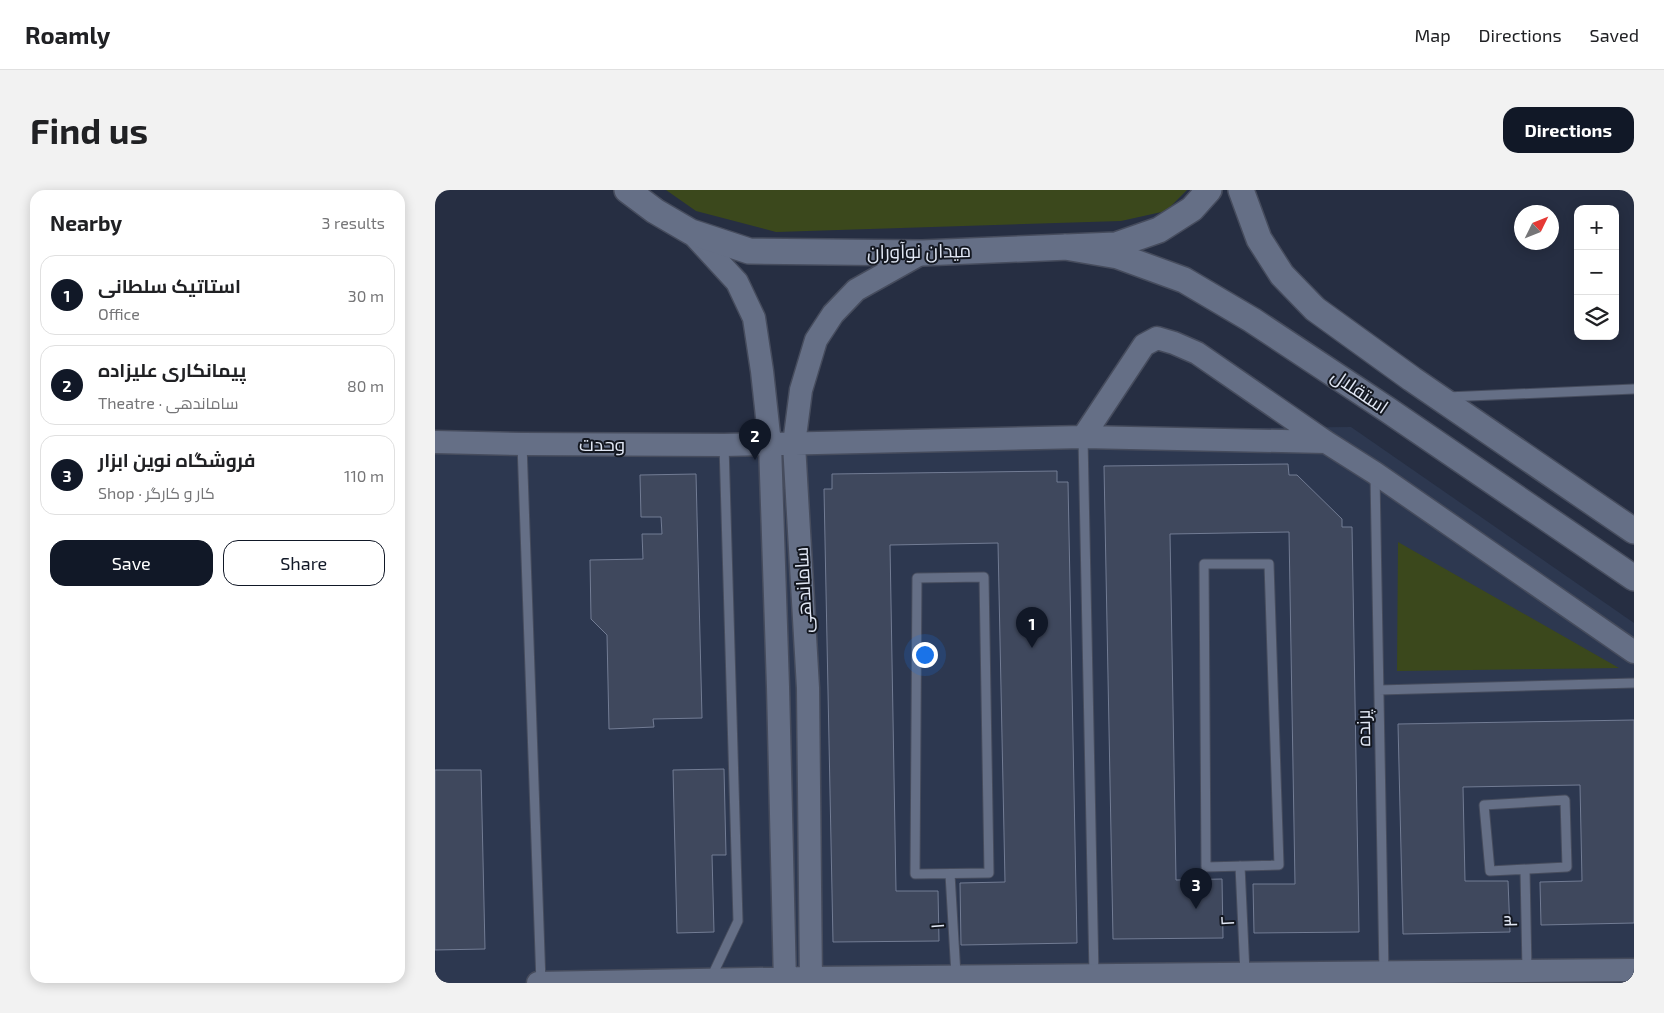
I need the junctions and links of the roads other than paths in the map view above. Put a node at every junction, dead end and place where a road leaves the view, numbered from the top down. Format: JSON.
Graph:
{"nodes":[{"id":1,"x":627,"y":190,"type":"edge"},
{"id":2,"x":1209,"y":190,"type":"edge"},
{"id":3,"x":1241,"y":190,"type":"edge"},
{"id":4,"x":691,"y":232,"type":"junction"},
{"id":5,"x":1065,"y":247,"type":"junction"},
{"id":6,"x":922,"y":253,"type":"junction"},
{"id":7,"x":1634,"y":389,"type":"edge"},
{"id":8,"x":1439,"y":397,"type":"junction"},
{"id":9,"x":1083,"y":438,"type":"junction"},
{"id":10,"x":435,"y":442,"type":"edge"},
{"id":11,"x":1326,"y":442,"type":"junction"},
{"id":12,"x":522,"y":444,"type":"junction"},
{"id":13,"x":770,"y":444,"type":"junction"},
{"id":14,"x":794,"y":444,"type":"junction"},
{"id":15,"x":724,"y":445,"type":"junction"},
{"id":16,"x":1375,"y":473,"type":"junction"},
{"id":17,"x":1634,"y":530,"type":"edge"},
{"id":18,"x":1632,"y":577,"type":"edge"},
{"id":19,"x":1634,"y":652,"type":"edge"},
{"id":20,"x":1634,"y":683,"type":"edge"},
{"id":21,"x":778,"y":687,"type":"junction"},
{"id":22,"x":808,"y":688,"type":"junction"},
{"id":23,"x":1379,"y":690,"type":"junction"},
{"id":24,"x":1240,"y":866,"type":"junction"},
{"id":25,"x":1525,"y":870,"type":"junction"},
{"id":26,"x":950,"y":874,"type":"junction"},
{"id":27,"x":1527,"y":970,"type":"junction"},
{"id":28,"x":1634,"y":970,"type":"edge"},
{"id":29,"x":1558,"y":977,"type":"edge"},
{"id":30,"x":1245,"y":978,"type":"edge"},
{"id":31,"x":1384,"y":978,"type":"edge"},
{"id":32,"x":1094,"y":979,"type":"edge"},
{"id":33,"x":710,"y":980,"type":"junction"},
{"id":34,"x":811,"y":980,"type":"edge"},
{"id":35,"x":956,"y":980,"type":"edge"},
{"id":36,"x":749,"y":981,"type":"edge"},
{"id":37,"x":785,"y":981,"type":"edge"},
{"id":38,"x":540,"y":983,"type":"edge"}],
"edges":[{"from":1,"to":4,"type":"main road","name":"میدان نوآوران"},
{"from":2,"to":5,"type":"main road","name":"میدان نوآوران"},
{"from":3,"to":8,"type":"main road","name":"استقلال"},
{"from":4,"to":6,"type":"main road","name":"میدان نوآوران"},
{"from":4,"to":13,"type":"street","name":"ساماندهی"},
{"from":5,"to":6,"type":"main road","name":"میدان نوآوران"},
{"from":5,"to":18,"type":"main road","name":"استقلال"},
{"from":6,"to":14,"type":"street","name":"ساماندهی"},
{"from":7,"to":8,"type":"lane"},
{"from":8,"to":17,"type":"main road","name":"استقلال"},
{"from":9,"to":11,"type":"street","name":"وحدت"},
{"from":9,"to":11,"type":"street"},
{"from":9,"to":14,"type":"street","name":"وحدت"},
{"from":9,"to":32,"type":"lane"},
{"from":10,"to":12,"type":"street","name":"وحدت"},
{"from":11,"to":16,"type":"street"},
{"from":12,"to":15,"type":"street","name":"وحدت"},
{"from":12,"to":38,"type":"lane"},
{"from":13,"to":14,"type":"street","name":"وحدت"},
{"from":13,"to":15,"type":"street","name":"وحدت"},
{"from":13,"to":21,"type":"street","name":"ساماندهی"},
{"from":14,"to":22,"type":"street","name":"ساماندهی"},
{"from":15,"to":33,"type":"lane"},
{"from":16,"to":19,"type":"street"},
{"from":16,"to":23,"type":"lane","name":"پرنده"},
{"from":20,"to":23,"type":"lane"},
{"from":21,"to":22,"type":"street"},
{"from":21,"to":37,"type":"street","name":"ساماندهی"},
{"from":22,"to":34,"type":"street","name":"ساماندهی"},
{"from":23,"to":31,"type":"lane","name":"پرنده"},
{"from":24,"to":24,"type":"lane"},
{"from":24,"to":30,"type":"lane","name":"۲"},
{"from":25,"to":25,"type":"lane"},
{"from":25,"to":27,"type":"lane","name":"۳"},
{"from":26,"to":26,"type":"lane"},
{"from":26,"to":35,"type":"lane","name":"۱"},
{"from":27,"to":29,"type":"street"},
{"from":27,"to":31,"type":"street"},
{"from":28,"to":29,"type":"street"},
{"from":30,"to":31,"type":"street"},
{"from":30,"to":32,"type":"street"},
{"from":32,"to":35,"type":"street"},
{"from":33,"to":36,"type":"street"},
{"from":33,"to":38,"type":"street"},
{"from":34,"to":35,"type":"street"},
{"from":34,"to":37,"type":"street"},
{"from":36,"to":37,"type":"street"}]}
